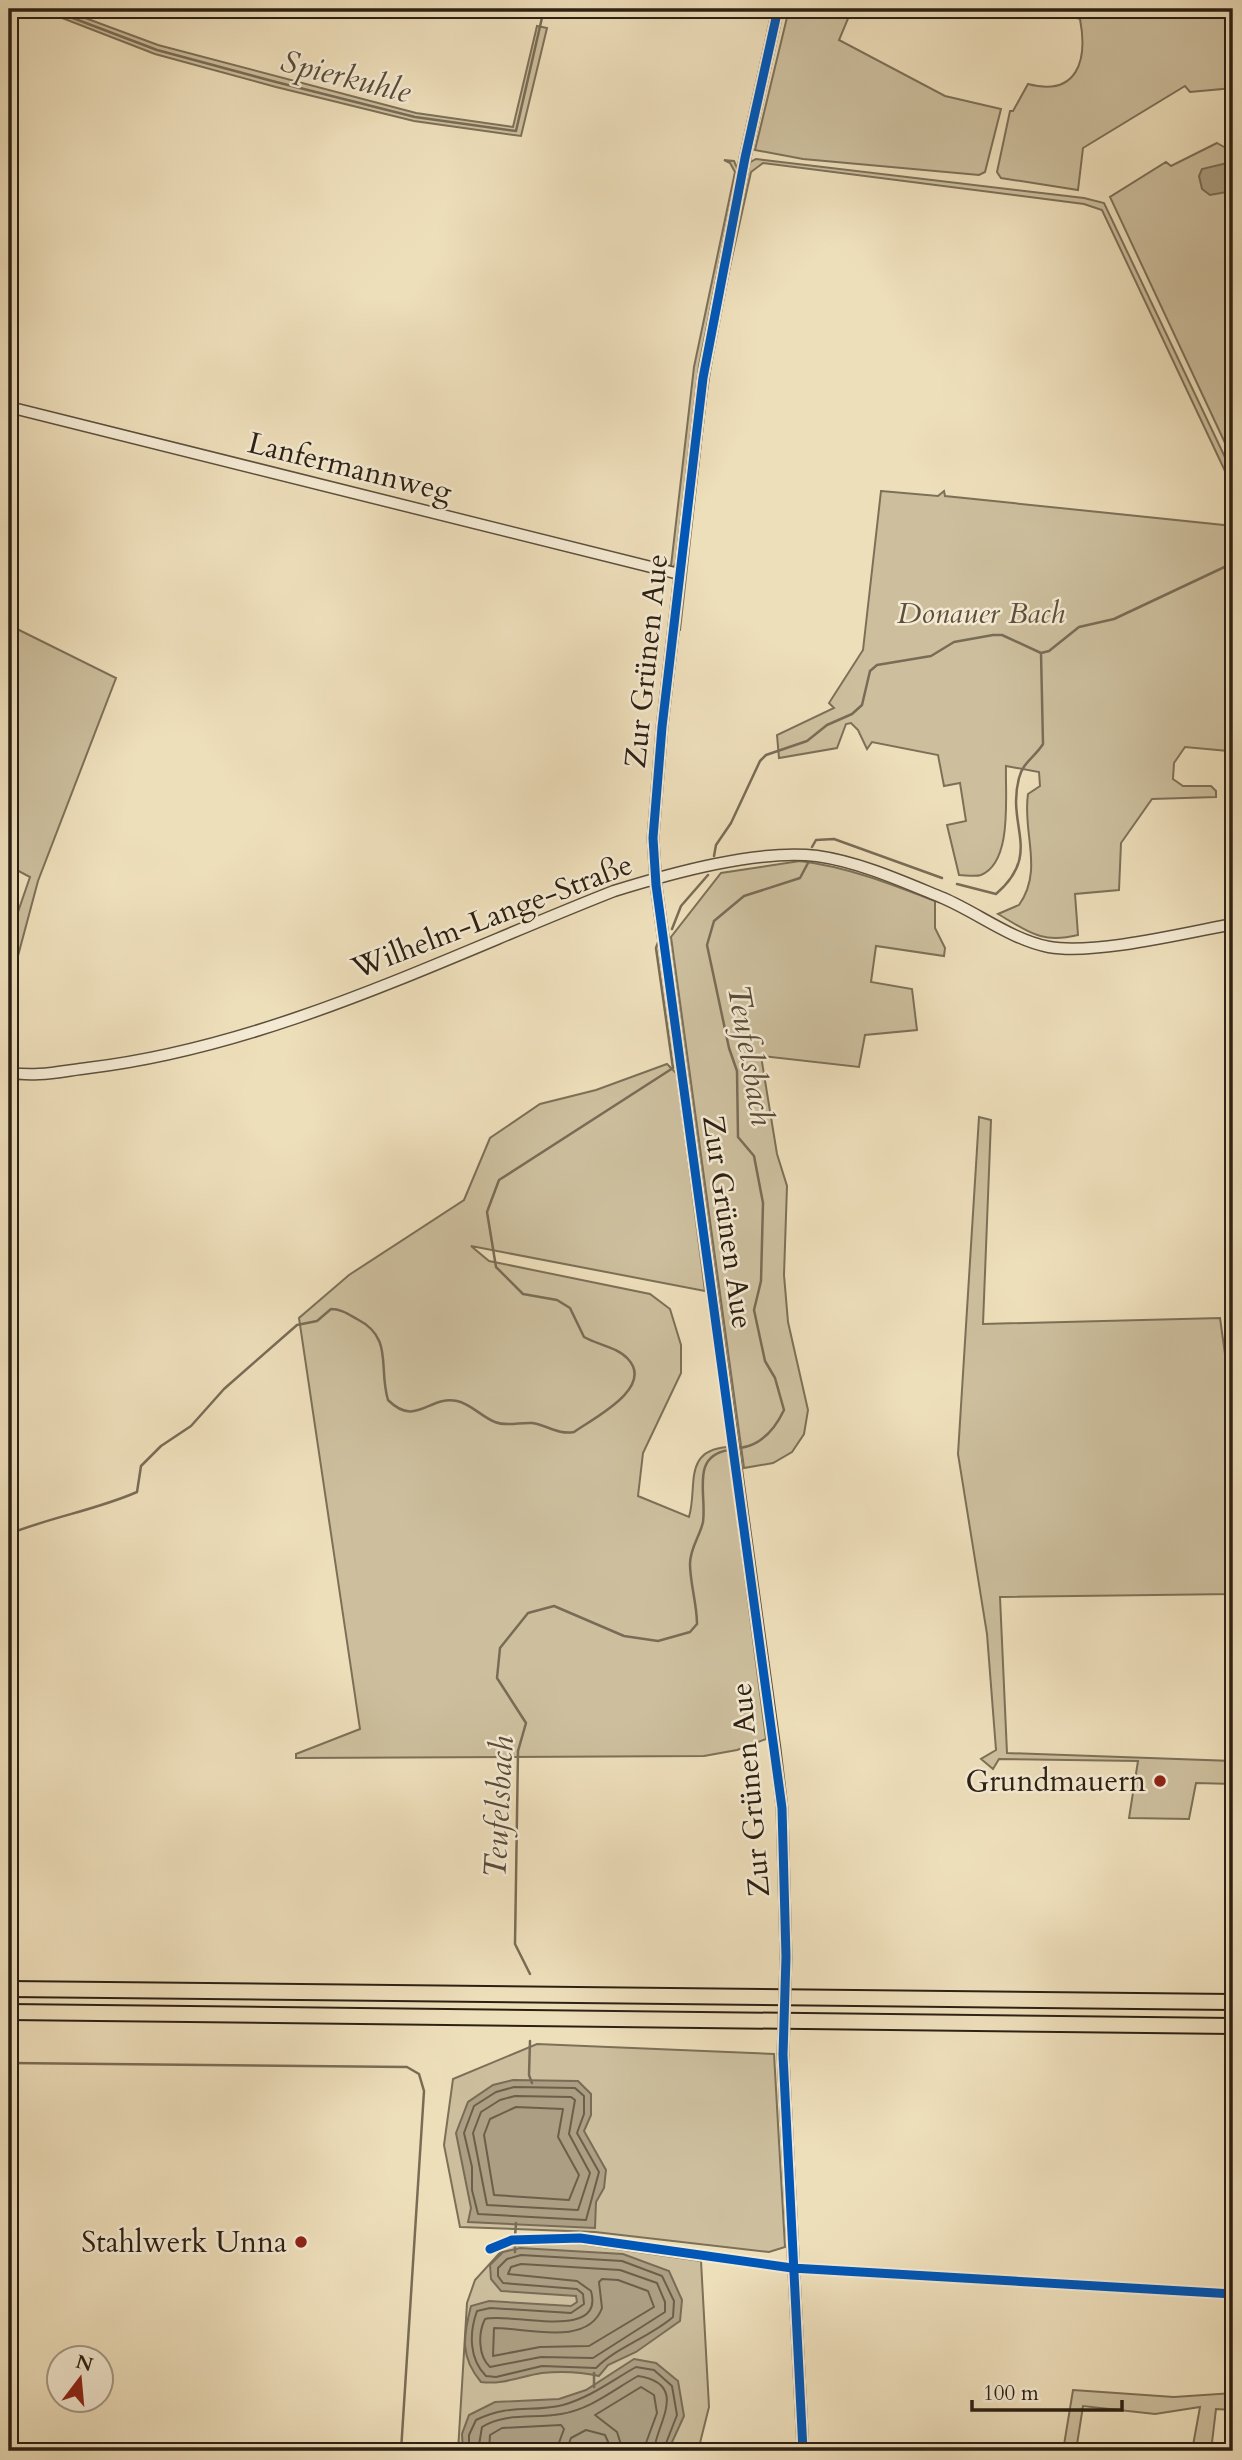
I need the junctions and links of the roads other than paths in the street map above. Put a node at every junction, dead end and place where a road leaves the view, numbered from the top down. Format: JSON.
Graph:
{"nodes":[{"id":1,"x":778,"y":9,"type":"edge"},
{"id":2,"x":9,"y":407,"type":"edge"},
{"id":3,"x":678,"y":574,"type":"junction"},
{"id":4,"x":655,"y":878,"type":"junction"},
{"id":5,"x":1233,"y":924,"type":"edge"},
{"id":6,"x":9,"y":1072,"type":"edge"},
{"id":7,"x":9,"y":1989,"type":"edge"},
{"id":8,"x":1233,"y":2002,"type":"edge"},
{"id":9,"x":9,"y":2012,"type":"edge"},
{"id":10,"x":1233,"y":2026,"type":"edge"},
{"id":11,"x":803,"y":2451,"type":"edge"}],
"edges":[{"from":1,"to":3,"type":"street","name":"Zur Grünen Aue"},
{"from":2,"to":3,"type":"street","name":"Lanfermannweg"},
{"from":3,"to":4,"type":"street","name":"Zur Grünen Aue"},
{"from":4,"to":5,"type":"street","name":"Wilhelm-Lange-Straße"},
{"from":4,"to":6,"type":"street","name":"Wilhelm-Lange-Straße"},
{"from":4,"to":11,"type":"street","name":"Zur Grünen Aue","bridge":true},
{"from":7,"to":8,"type":"highway"},
{"from":9,"to":10,"type":"highway"}]}
